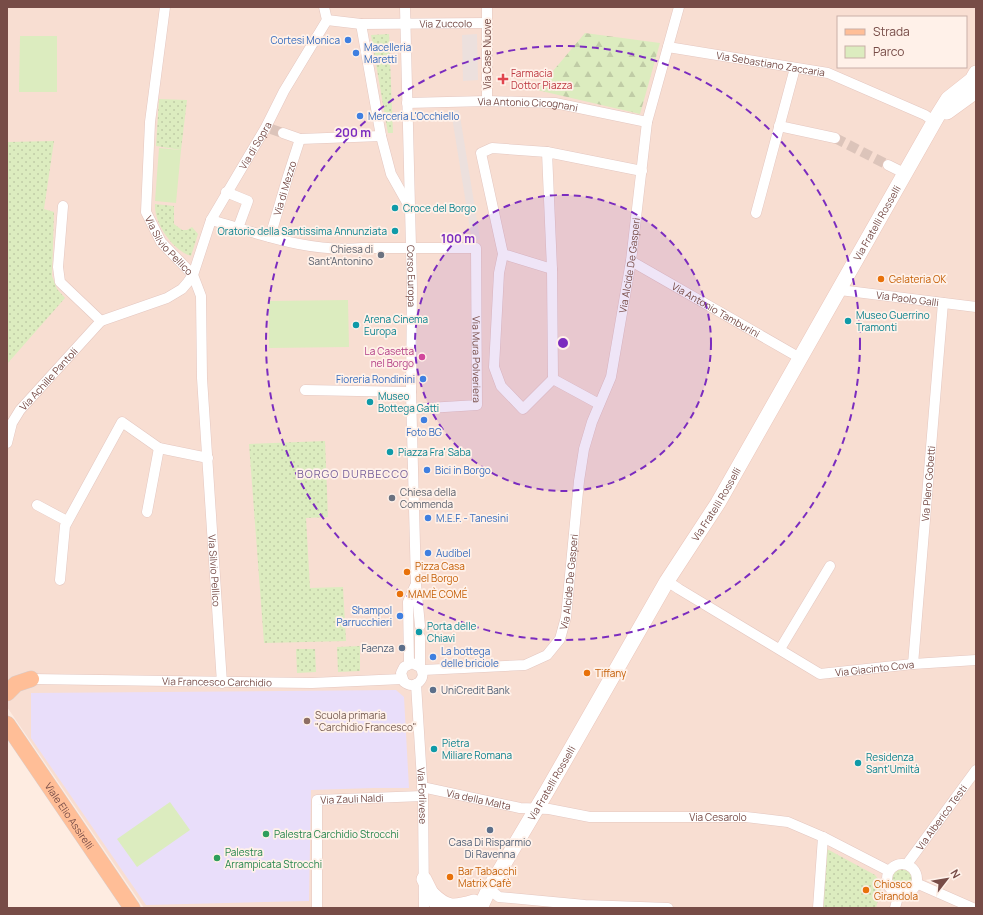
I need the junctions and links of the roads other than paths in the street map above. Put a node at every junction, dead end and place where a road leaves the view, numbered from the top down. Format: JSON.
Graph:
{"nodes":[{"id":1,"x":165,"y":7,"type":"edge"},
{"id":2,"x":324,"y":7,"type":"edge"},
{"id":3,"x":405,"y":7,"type":"edge"},
{"id":4,"x":487,"y":7,"type":"edge"},
{"id":5,"x":679,"y":7,"type":"edge"},
{"id":6,"x":327,"y":20,"type":"junction"},
{"id":7,"x":487,"y":23,"type":"junction"},
{"id":8,"x":361,"y":24,"type":"junction"},
{"id":9,"x":405,"y":24,"type":"junction"},
{"id":10,"x":668,"y":48,"type":"junction"},
{"id":11,"x":795,"y":68,"type":"junction"},
{"id":12,"x":976,"y":73,"type":"edge"},
{"id":13,"x":976,"y":91,"type":"edge"},
{"id":14,"x":487,"y":101,"type":"junction"},
{"id":15,"x":407,"y":103,"type":"junction"},
{"id":16,"x":937,"y":119,"type":"junction"},
{"id":17,"x":647,"y":122,"type":"junction"},
{"id":18,"x":779,"y":126,"type":"junction"},
{"id":19,"x":283,"y":133,"type":"tunnel mouth"},
{"id":20,"x":381,"y":136,"type":"junction"},
{"id":21,"x":835,"y":138,"type":"tunnel mouth"},
{"id":22,"x":300,"y":139,"type":"junction"},
{"id":23,"x":547,"y":152,"type":"junction"},
{"id":24,"x":888,"y":165,"type":"tunnel mouth"},
{"id":25,"x":642,"y":171,"type":"junction"},
{"id":26,"x":906,"y":174,"type":"junction"},
{"id":27,"x":226,"y":192,"type":"junction"},
{"id":28,"x":63,"y":206,"type":"dead end"},
{"id":29,"x":409,"y":207,"type":"junction"},
{"id":30,"x":756,"y":213,"type":"dead end"},
{"id":31,"x":211,"y":220,"type":"junction"},
{"id":32,"x":238,"y":228,"type":"junction"},
{"id":33,"x":270,"y":237,"type":"junction"},
{"id":34,"x":411,"y":248,"type":"junction"},
{"id":35,"x":503,"y":254,"type":"junction"},
{"id":36,"x":631,"y":261,"type":"junction"},
{"id":37,"x":552,"y":269,"type":"junction"},
{"id":38,"x":193,"y":275,"type":"junction"},
{"id":39,"x":840,"y":290,"type":"junction"},
{"id":40,"x":943,"y":303,"type":"junction"},
{"id":41,"x":976,"y":306,"type":"edge"},
{"id":42,"x":101,"y":321,"type":"junction"},
{"id":43,"x":800,"y":358,"type":"junction"},
{"id":44,"x":553,"y":378,"type":"junction"},
{"id":45,"x":305,"y":390,"type":"dead end"},
{"id":46,"x":411,"y":392,"type":"junction"},
{"id":47,"x":599,"y":404,"type":"junction"},
{"id":48,"x":412,"y":409,"type":"junction"},
{"id":49,"x":7,"y":443,"type":"edge"},
{"id":50,"x":159,"y":448,"type":"junction"},
{"id":51,"x":208,"y":458,"type":"junction"},
{"id":52,"x":37,"y":505,"type":"dead end"},
{"id":53,"x":147,"y":512,"type":"dead end"},
{"id":54,"x":67,"y":521,"type":"junction"},
{"id":55,"x":830,"y":566,"type":"dead end"},
{"id":56,"x":60,"y":580,"type":"dead end"},
{"id":57,"x":667,"y":581,"type":"junction"},
{"id":58,"x":416,"y":584,"type":"junction"},
{"id":59,"x":420,"y":626,"type":"dead end"},
{"id":60,"x":420,"y":638,"type":"dead end"},
{"id":61,"x":780,"y":649,"type":"junction"},
{"id":62,"x":976,"y":660,"type":"edge"},
{"id":63,"x":409,"y":663,"type":"junction"},
{"id":64,"x":913,"y":664,"type":"junction"},
{"id":65,"x":421,"y":668,"type":"junction"},
{"id":66,"x":7,"y":678,"type":"edge"},
{"id":67,"x":402,"y":679,"type":"junction"},
{"id":68,"x":31,"y":680,"type":"junction"},
{"id":69,"x":222,"y":683,"type":"junction"},
{"id":70,"x":416,"y":684,"type":"junction"},
{"id":71,"x":7,"y":693,"type":"edge"},
{"id":72,"x":7,"y":724,"type":"edge"},
{"id":73,"x":7,"y":743,"type":"edge"},
{"id":74,"x":976,"y":770,"type":"edge"},
{"id":75,"x":422,"y":792,"type":"junction"},
{"id":76,"x":536,"y":809,"type":"junction"},
{"id":77,"x":823,"y":837,"type":"junction"},
{"id":78,"x":907,"y":864,"type":"junction"},
{"id":79,"x":889,"y":871,"type":"junction"},
{"id":80,"x":424,"y":879,"type":"junction"},
{"id":81,"x":916,"y":883,"type":"junction"},
{"id":82,"x":489,"y":889,"type":"junction"},
{"id":83,"x":899,"y":893,"type":"junction"},
{"id":84,"x":432,"y":894,"type":"junction"},
{"id":85,"x":474,"y":906,"type":"edge"},
{"id":86,"x":585,"y":907,"type":"edge"},
{"id":87,"x":118,"y":908,"type":"edge"},
{"id":88,"x":132,"y":908,"type":"edge"},
{"id":89,"x":317,"y":908,"type":"edge"},
{"id":90,"x":424,"y":908,"type":"edge"},
{"id":91,"x":439,"y":908,"type":"edge"},
{"id":92,"x":668,"y":908,"type":"edge"},
{"id":93,"x":818,"y":908,"type":"edge"},
{"id":94,"x":896,"y":908,"type":"edge"},
{"id":95,"x":973,"y":908,"type":"edge"}],
"edges":[{"from":1,"to":38,"type":"street","name":"Via Silvio Pellico"},
{"from":2,"to":6,"type":"street"},
{"from":3,"to":9,"type":"street","name":"Corso Europa"},
{"from":4,"to":7,"type":"street","name":"Via Case Nuove"},
{"from":5,"to":10,"type":"street","name":"Via Alcide De Gasperi"},
{"from":6,"to":8,"type":"street"},
{"from":6,"to":27,"type":"street","name":"Via di Sopra"},
{"from":7,"to":9,"type":"street","name":"Via Zuccolo"},
{"from":7,"to":14,"type":"street","name":"Via Case Nuove"},
{"from":8,"to":9,"type":"street"},
{"from":8,"to":20,"type":"street","name":"Corso Europa"},
{"from":9,"to":15,"type":"street","name":"Corso Europa"},
{"from":10,"to":11,"type":"street","name":"Via Sebastiano Zaccaria"},
{"from":10,"to":17,"type":"street","name":"Via Alcide De Gasperi"},
{"from":11,"to":16,"type":"street","name":"Via Sebastiano Zaccaria"},
{"from":11,"to":18,"type":"street"},
{"from":12,"to":16,"type":"main road","name":"Via Fratelli Rosselli"},
{"from":13,"to":16,"type":"main road"},
{"from":14,"to":15,"type":"street","name":"Via Antonio Cicognani"},
{"from":14,"to":17,"type":"street","name":"Via Antonio Cicognani"},
{"from":15,"to":29,"type":"street","name":"Corso Europa"},
{"from":16,"to":26,"type":"main road","name":"Via Fratelli Rosselli"},
{"from":17,"to":25,"type":"street","name":"Via Alcide De Gasperi"},
{"from":18,"to":21,"type":"street"},
{"from":18,"to":30,"type":"street"},
{"from":19,"to":22,"type":"street"},
{"from":20,"to":22,"type":"street"},
{"from":20,"to":29,"type":"street","name":"Corso Europa"},
{"from":22,"to":33,"type":"street","name":"Via di Mezzo"},
{"from":23,"to":25,"type":"street"},
{"from":23,"to":35,"type":"street"},
{"from":23,"to":37,"type":"street"},
{"from":24,"to":26,"type":"street"},
{"from":25,"to":36,"type":"street","name":"Via Alcide De Gasperi"},
{"from":26,"to":39,"type":"main road","name":"Via Fratelli Rosselli"},
{"from":27,"to":31,"type":"street","name":"Via di Sopra"},
{"from":27,"to":32,"type":"street"},
{"from":28,"to":42,"type":"street"},
{"from":29,"to":34,"type":"street","name":"Corso Europa"},
{"from":31,"to":32,"type":"street"},
{"from":31,"to":38,"type":"street","name":"Via di Sopra"},
{"from":32,"to":33,"type":"street"},
{"from":33,"to":34,"type":"street"},
{"from":34,"to":46,"type":"street","name":"Corso Europa"},
{"from":34,"to":48,"type":"street","name":"Via Mura Polveriera"},
{"from":35,"to":37,"type":"street"},
{"from":35,"to":44,"type":"street"},
{"from":36,"to":43,"type":"street","name":"Via Antonio Tamburini"},
{"from":36,"to":47,"type":"street","name":"Via Alcide De Gasperi"},
{"from":37,"to":44,"type":"street"},
{"from":38,"to":42,"type":"street","name":"Via Achille Pantoli"},
{"from":38,"to":51,"type":"street","name":"Via Silvio Pellico"},
{"from":39,"to":40,"type":"street","name":"Via Paolo Galli"},
{"from":39,"to":43,"type":"main road","name":"Via Fratelli Rosselli"},
{"from":40,"to":41,"type":"street","name":"Via Paolo Galli"},
{"from":40,"to":64,"type":"street","name":"Via Piero Gobetti"},
{"from":42,"to":49,"type":"street","name":"Via Achille Pantoli"},
{"from":43,"to":57,"type":"main road","name":"Via Fratelli Rosselli"},
{"from":44,"to":47,"type":"street"},
{"from":45,"to":46,"type":"street"},
{"from":46,"to":48,"type":"street","name":"Corso Europa"},
{"from":47,"to":65,"type":"street","name":"Via Alcide De Gasperi"},
{"from":48,"to":58,"type":"street","name":"Corso Europa"},
{"from":50,"to":51,"type":"street"},
{"from":50,"to":53,"type":"street"},
{"from":50,"to":54,"type":"street"},
{"from":51,"to":69,"type":"street","name":"Via Silvio Pellico"},
{"from":52,"to":54,"type":"street"},
{"from":54,"to":56,"type":"street"},
{"from":55,"to":61,"type":"street"},
{"from":57,"to":61,"type":"street","name":"Via Giacinto Cova"},
{"from":57,"to":76,"type":"main road","name":"Via Fratelli Rosselli"},
{"from":58,"to":59,"type":"street","name":"Corso Europa"},
{"from":58,"to":63,"type":"street","name":"Corso Europa"},
{"from":60,"to":65,"type":"street","name":"Via Forlivese"},
{"from":61,"to":64,"type":"street","name":"Via Giacinto Cova"},
{"from":62,"to":64,"type":"street","name":"Via Giacinto Cova"},
{"from":63,"to":65,"type":"street"},
{"from":63,"to":67,"type":"street"},
{"from":65,"to":70,"type":"street","name":"Via Forlivese"},
{"from":66,"to":68,"type":"main road"},
{"from":67,"to":69,"type":"street","name":"Via Francesco Carchidio"},
{"from":67,"to":70,"type":"street"},
{"from":68,"to":69,"type":"street","name":"Via Francesco Carchidio"},
{"from":68,"to":71,"type":"main road"},
{"from":70,"to":75,"type":"street","name":"Via Forlivese"},
{"from":72,"to":88,"type":"main road","name":"Viale Elio Assirelli"},
{"from":73,"to":87,"type":"main road","name":"Viale Elio Assirelli"},
{"from":74,"to":78,"type":"street","name":"Via Alberico Testi"},
{"from":75,"to":76,"type":"street","name":"Via della Malta"},
{"from":75,"to":80,"type":"street","name":"Via Forlivese"},
{"from":75,"to":89,"type":"street","name":"Via Zauli Naldi"},
{"from":76,"to":77,"type":"street","name":"Via Cesarolo"},
{"from":76,"to":82,"type":"main road","name":"Via Fratelli Rosselli"},
{"from":77,"to":79,"type":"street","name":"Via Cesarolo"},
{"from":77,"to":93,"type":"street"},
{"from":78,"to":79,"type":"street"},
{"from":78,"to":81,"type":"street"},
{"from":79,"to":83,"type":"street"},
{"from":80,"to":84,"type":"main road"},
{"from":80,"to":90,"type":"street","name":"Via Forlivese"},
{"from":81,"to":83,"type":"street"},
{"from":81,"to":95,"type":"street"},
{"from":82,"to":85,"type":"main road","name":"Via Fratelli Rosselli"},
{"from":82,"to":86,"type":"street"},
{"from":83,"to":94,"type":"street"},
{"from":84,"to":85,"type":"main road"},
{"from":84,"to":91,"type":"main road"},
{"from":86,"to":92,"type":"street"}]}
